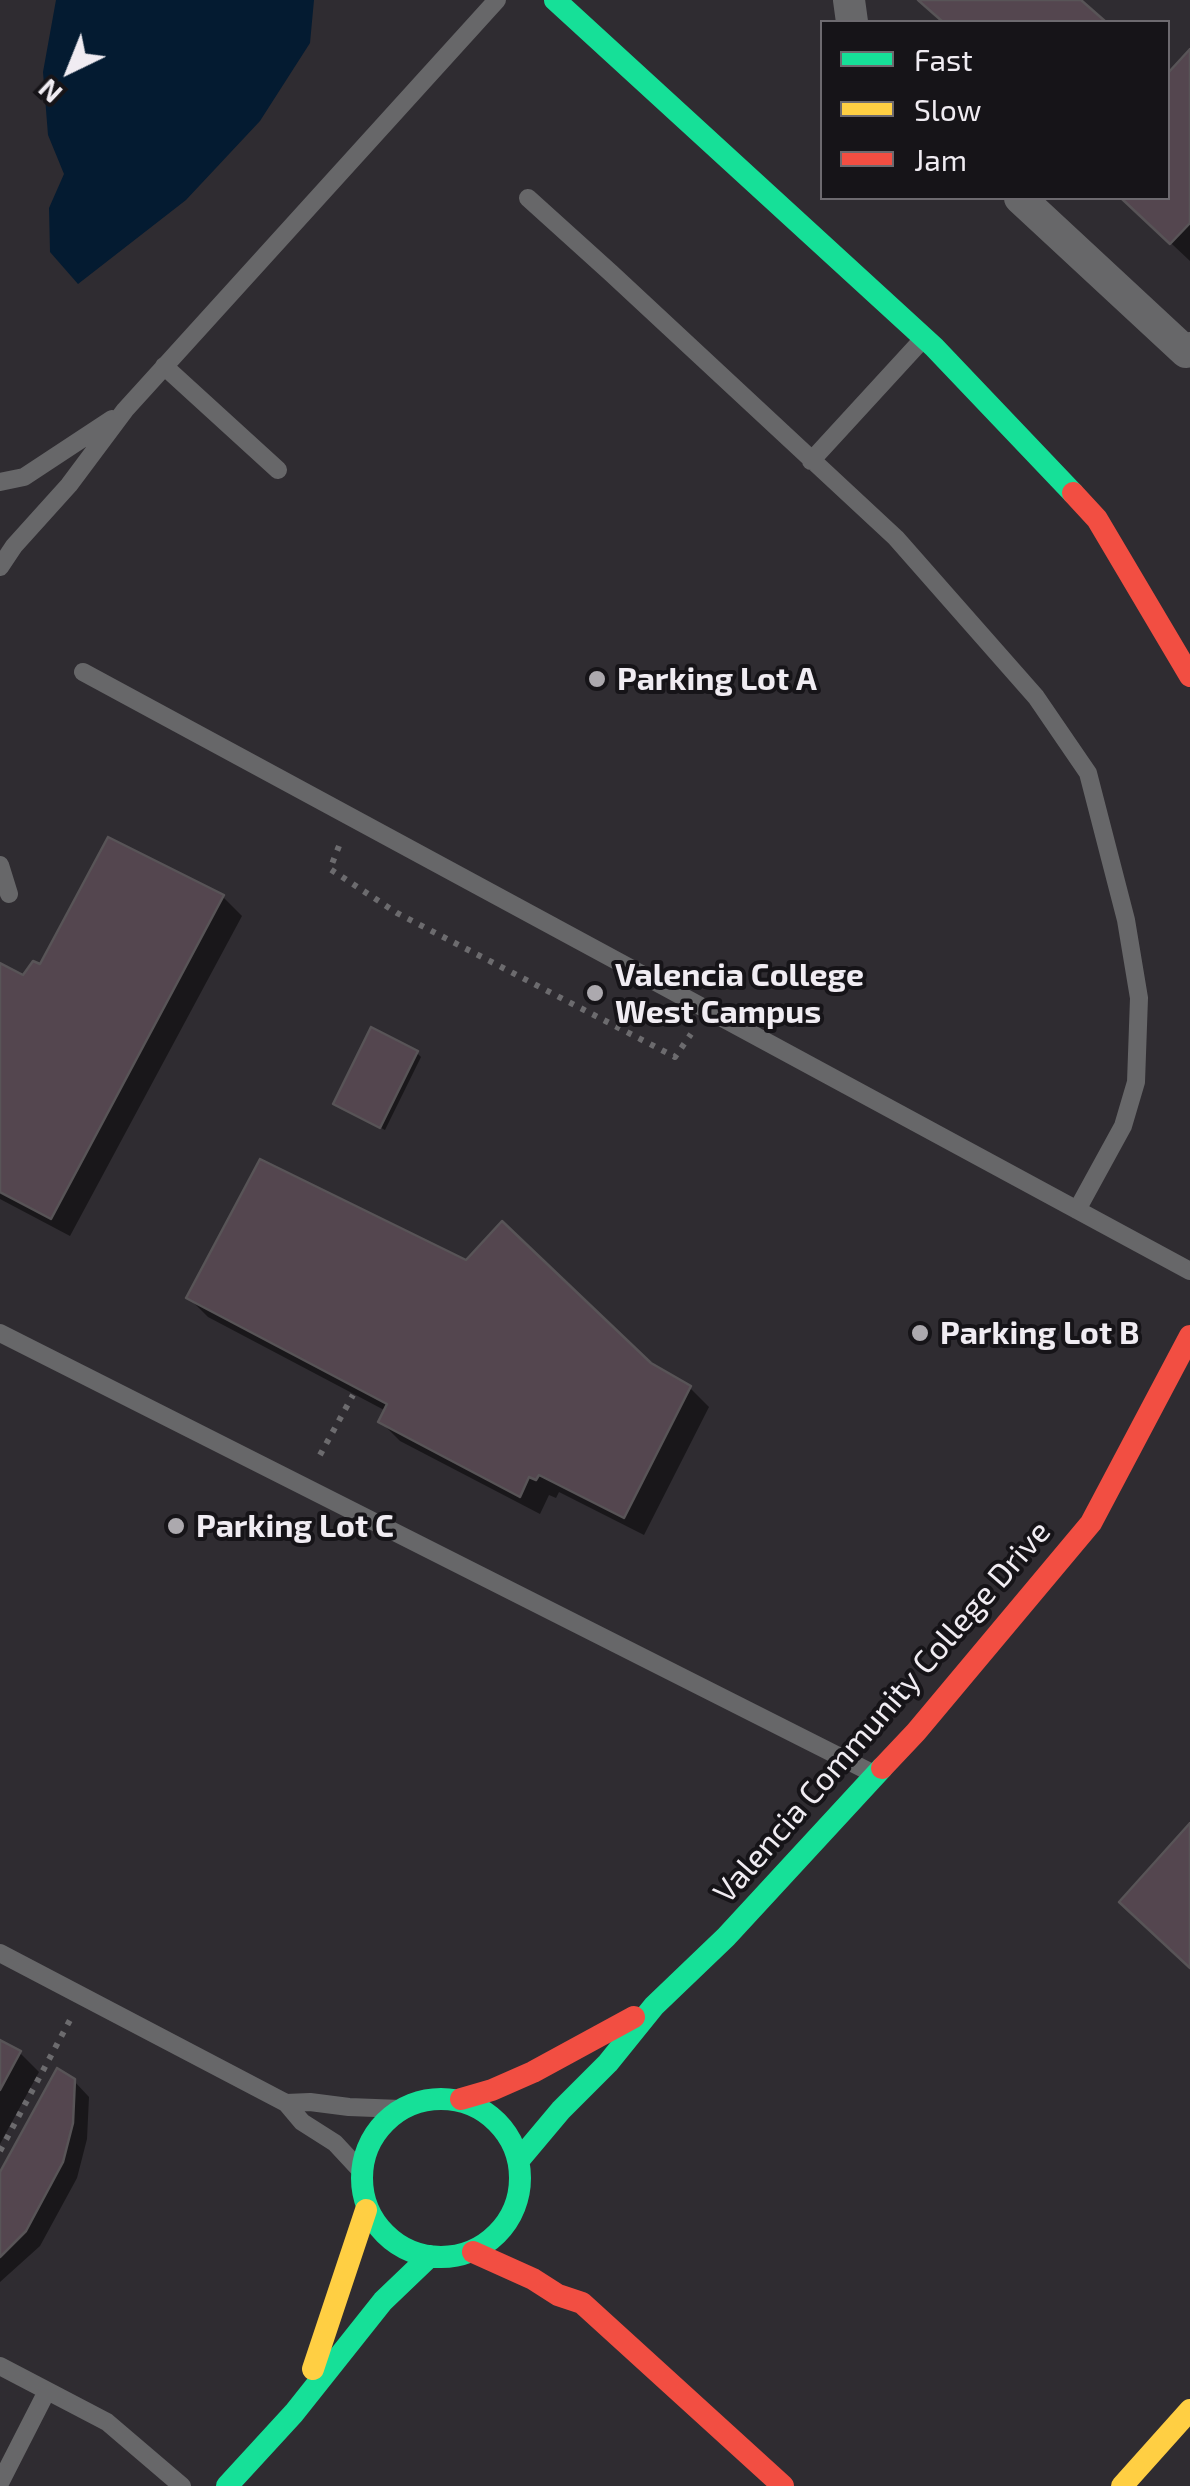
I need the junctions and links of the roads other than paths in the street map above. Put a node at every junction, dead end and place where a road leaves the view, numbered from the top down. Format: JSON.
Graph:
{"nodes":[{"id":1,"x":496,"y":0,"type":"edge"},
{"id":2,"x":555,"y":0,"type":"edge"},
{"id":3,"x":528,"y":198,"type":"dead end"},
{"id":4,"x":1022,"y":200,"type":"edge"},
{"id":5,"x":924,"y":338,"type":"junction"},
{"id":6,"x":1190,"y":348,"type":"edge"},
{"id":7,"x":164,"y":366,"type":"junction"},
{"id":8,"x":125,"y":410,"type":"junction"},
{"id":9,"x":811,"y":461,"type":"junction"},
{"id":10,"x":278,"y":470,"type":"dead end"},
{"id":11,"x":0,"y":482,"type":"edge"},
{"id":12,"x":0,"y":566,"type":"edge"},
{"id":13,"x":83,"y":672,"type":"dead end"},
{"id":14,"x":1190,"y":676,"type":"edge"},
{"id":15,"x":0,"y":865,"type":"edge"},
{"id":16,"x":9,"y":894,"type":"dead end"},
{"id":17,"x":1077,"y":1210,"type":"junction"},
{"id":18,"x":1190,"y":1271,"type":"edge"},
{"id":19,"x":0,"y":1333,"type":"edge"},
{"id":20,"x":1190,"y":1336,"type":"edge"},
{"id":21,"x":877,"y":1775,"type":"junction"},
{"id":22,"x":0,"y":1954,"type":"edge"},
{"id":23,"x":654,"y":2006,"type":"junction"},
{"id":24,"x":461,"y":2099,"type":"junction"},
{"id":25,"x":286,"y":2103,"type":"junction"},
{"id":26,"x":401,"y":2109,"type":"junction"},
{"id":27,"x":519,"y":2160,"type":"junction"},
{"id":28,"x":361,"y":2171,"type":"junction"},
{"id":29,"x":517,"y":2205,"type":"junction"},
{"id":30,"x":366,"y":2210,"type":"junction"},
{"id":31,"x":530,"y":2230,"type":"dead end"},
{"id":32,"x":473,"y":2252,"type":"junction"},
{"id":33,"x":430,"y":2256,"type":"junction"},
{"id":34,"x":573,"y":2277,"type":"dead end"},
{"id":35,"x":582,"y":2303,"type":"junction"},
{"id":36,"x":0,"y":2366,"type":"edge"},
{"id":37,"x":47,"y":2391,"type":"junction"},
{"id":38,"x":1190,"y":2410,"type":"edge"},
{"id":39,"x":294,"y":2413,"type":"junction"},
{"id":40,"x":0,"y":2484,"type":"edge"},
{"id":41,"x":182,"y":2486,"type":"edge"},
{"id":42,"x":227,"y":2486,"type":"edge"},
{"id":43,"x":783,"y":2486,"type":"edge"},
{"id":44,"x":1122,"y":2486,"type":"edge"}],
"edges":[{"from":1,"to":7,"type":"lane"},
{"from":2,"to":5,"type":"street"},
{"from":3,"to":9,"type":"lane"},
{"from":4,"to":6,"type":"street"},
{"from":5,"to":9,"type":"lane"},
{"from":5,"to":14,"type":"street"},
{"from":7,"to":8,"type":"lane"},
{"from":7,"to":10,"type":"lane"},
{"from":8,"to":11,"type":"lane"},
{"from":8,"to":12,"type":"lane"},
{"from":9,"to":17,"type":"lane"},
{"from":13,"to":17,"type":"lane"},
{"from":15,"to":16,"type":"lane"},
{"from":17,"to":18,"type":"lane"},
{"from":19,"to":21,"type":"lane"},
{"from":20,"to":21,"type":"street","name":"Valencia Community College Drive"},
{"from":21,"to":23,"type":"street","name":"Valencia Community College Drive"},
{"from":22,"to":25,"type":"lane"},
{"from":23,"to":24,"type":"street","name":"Valencia Community College Drive"},
{"from":23,"to":27,"type":"street","name":"Valencia Community College Drive"},
{"from":24,"to":26,"type":"street"},
{"from":24,"to":27,"type":"street"},
{"from":25,"to":26,"type":"lane"},
{"from":25,"to":28,"type":"lane"},
{"from":26,"to":28,"type":"street"},
{"from":27,"to":29,"type":"street"},
{"from":28,"to":30,"type":"street"},
{"from":29,"to":31,"type":"street"},
{"from":29,"to":32,"type":"street"},
{"from":30,"to":33,"type":"street"},
{"from":30,"to":39,"type":"street"},
{"from":32,"to":33,"type":"street"},
{"from":32,"to":35,"type":"street"},
{"from":33,"to":39,"type":"street"},
{"from":34,"to":35,"type":"street"},
{"from":35,"to":43,"type":"street"},
{"from":36,"to":37,"type":"lane"},
{"from":37,"to":40,"type":"lane"},
{"from":37,"to":41,"type":"lane"},
{"from":38,"to":44,"type":"street"},
{"from":39,"to":42,"type":"street"}]}
